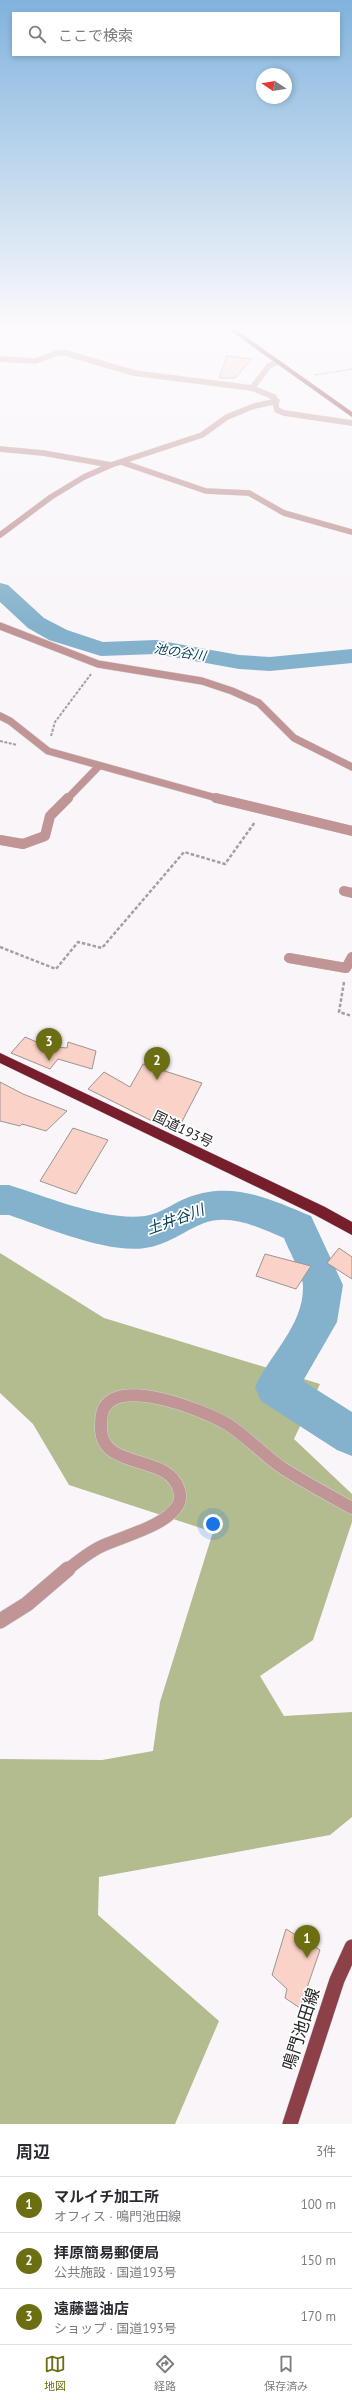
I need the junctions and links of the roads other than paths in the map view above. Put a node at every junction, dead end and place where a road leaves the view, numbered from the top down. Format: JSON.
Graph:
{"nodes":[{"id":1,"x":212,"y":428,"type":"edge"},
{"id":2,"x":0,"y":449,"type":"edge"},
{"id":3,"x":121,"y":462,"type":"junction"},
{"id":4,"x":111,"y":465,"type":"junction"},
{"id":5,"x":352,"y":532,"type":"edge"},
{"id":6,"x":0,"y":535,"type":"edge"},
{"id":7,"x":0,"y":626,"type":"edge"},
{"id":8,"x":0,"y":716,"type":"edge"},
{"id":9,"x":99,"y":766,"type":"junction"},
{"id":10,"x":352,"y":767,"type":"edge"},
{"id":11,"x":352,"y":831,"type":"edge"},
{"id":12,"x":0,"y":840,"type":"edge"},
{"id":13,"x":352,"y":957,"type":"edge"},
{"id":14,"x":289,"y":958,"type":"dead end"},
{"id":15,"x":0,"y":1058,"type":"edge"},
{"id":16,"x":352,"y":1229,"type":"edge"},
{"id":17,"x":352,"y":1508,"type":"edge"},
{"id":18,"x":0,"y":1620,"type":"edge"},
{"id":19,"x":352,"y":1947,"type":"edge"},
{"id":20,"x":290,"y":2124,"type":"edge"}],
"edges":[{"from":1,"to":3,"type":"street"},
{"from":2,"to":4,"type":"street"},
{"from":3,"to":4,"type":"street"},
{"from":3,"to":5,"type":"street"},
{"from":4,"to":6,"type":"street"},
{"from":7,"to":10,"type":"street"},
{"from":8,"to":9,"type":"street"},
{"from":9,"to":11,"type":"street"},
{"from":9,"to":12,"type":"street"},
{"from":13,"to":14,"type":"street"},
{"from":15,"to":16,"type":"highway","name":"国道193号"},
{"from":17,"to":18,"type":"street"},
{"from":19,"to":20,"type":"main road","name":"鳴門池田線"}]}
